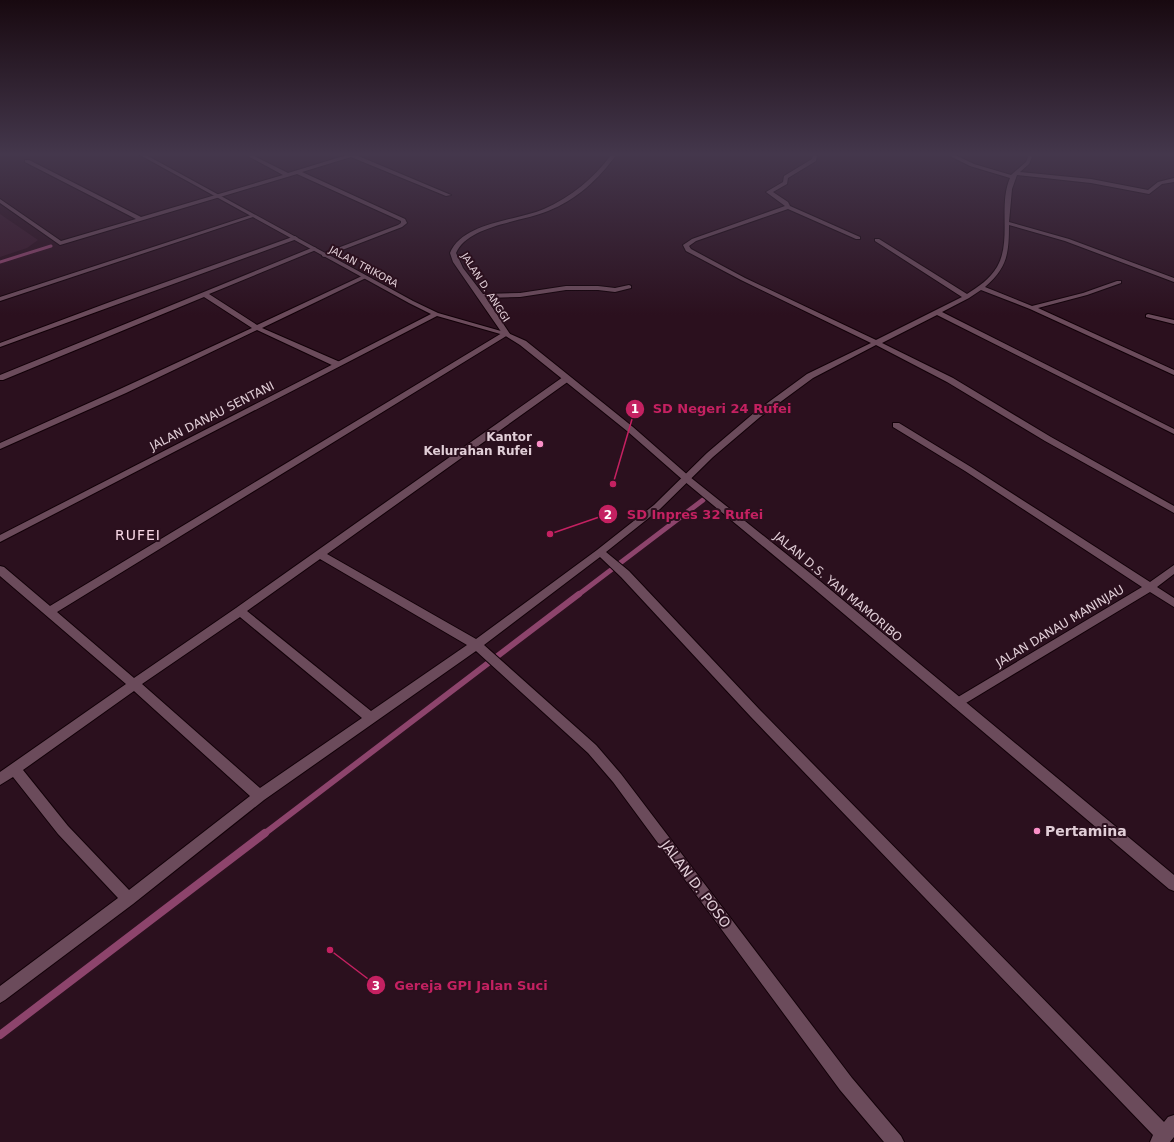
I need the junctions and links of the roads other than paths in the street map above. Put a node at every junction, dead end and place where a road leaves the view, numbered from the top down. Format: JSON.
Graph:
{"nodes":[{"id":1,"x":10,"y":208,"type":"edge"},
{"id":2,"x":119,"y":208,"type":"edge"},
{"id":3,"x":175,"y":208,"type":"edge"},
{"id":4,"x":239,"y":208,"type":"edge"},
{"id":5,"x":377,"y":208,"type":"edge"},
{"id":6,"x":547,"y":208,"type":"edge"},
{"id":7,"x":784,"y":208,"type":"edge"},
{"id":8,"x":791,"y":208,"type":"edge"},
{"id":9,"x":1008,"y":208,"type":"edge"},
{"id":10,"x":253,"y":216,"type":"junction"},
{"id":11,"x":140,"y":219,"type":"junction"},
{"id":12,"x":1007,"y":223,"type":"junction"},
{"id":13,"x":295,"y":238,"type":"junction"},
{"id":14,"x":858,"y":238,"type":"dead end"},
{"id":15,"x":878,"y":240,"type":"dead end"},
{"id":16,"x":314,"y":249,"type":"junction"},
{"id":17,"x":324,"y":255,"type":"junction"},
{"id":18,"x":364,"y":277,"type":"junction"},
{"id":19,"x":1174,"y":280,"type":"edge"},
{"id":20,"x":1119,"y":282,"type":"dead end"},
{"id":21,"x":629,"y":287,"type":"dead end"},
{"id":22,"x":981,"y":288,"type":"junction"},
{"id":23,"x":204,"y":294,"type":"junction"},
{"id":24,"x":482,"y":296,"type":"junction"},
{"id":25,"x":967,"y":297,"type":"junction"},
{"id":26,"x":0,"y":299,"type":"edge"},
{"id":27,"x":1032,"y":308,"type":"junction"},
{"id":28,"x":936,"y":312,"type":"junction"},
{"id":29,"x":436,"y":314,"type":"junction"},
{"id":30,"x":1148,"y":316,"type":"dead end"},
{"id":31,"x":453,"y":319,"type":"joint"},
{"id":32,"x":1174,"y":322,"type":"edge"},
{"id":33,"x":257,"y":328,"type":"junction"},
{"id":34,"x":506,"y":334,"type":"junction"},
{"id":35,"x":876,"y":342,"type":"junction"},
{"id":36,"x":0,"y":345,"type":"edge"},
{"id":37,"x":337,"y":364,"type":"junction"},
{"id":38,"x":1174,"y":373,"type":"edge"},
{"id":39,"x":0,"y":378,"type":"edge"},
{"id":40,"x":566,"y":379,"type":"junction"},
{"id":41,"x":896,"y":425,"type":"dead end"},
{"id":42,"x":1174,"y":432,"type":"edge"},
{"id":43,"x":0,"y":446,"type":"edge"},
{"id":44,"x":687,"y":479,"type":"junction"},
{"id":45,"x":1174,"y":510,"type":"edge"},
{"id":46,"x":0,"y":539,"type":"edge"},
{"id":47,"x":600,"y":552,"type":"junction"},
{"id":48,"x":319,"y":554,"type":"junction"},
{"id":49,"x":1174,"y":569,"type":"edge"},
{"id":50,"x":0,"y":570,"type":"edge"},
{"id":51,"x":1149,"y":588,"type":"junction"},
{"id":52,"x":1174,"y":603,"type":"edge"},
{"id":53,"x":50,"y":611,"type":"junction"},
{"id":54,"x":240,"y":611,"type":"junction"},
{"id":55,"x":476,"y":645,"type":"junction"},
{"id":56,"x":134,"y":684,"type":"junction"},
{"id":57,"x":957,"y":704,"type":"junction"},
{"id":58,"x":371,"y":718,"type":"junction"},
{"id":59,"x":14,"y":769,"type":"junction"},
{"id":60,"x":0,"y":779,"type":"edge"},
{"id":61,"x":259,"y":796,"type":"junction"},
{"id":62,"x":1174,"y":884,"type":"edge"},
{"id":63,"x":128,"y":899,"type":"junction"},
{"id":64,"x":0,"y":995,"type":"edge"},
{"id":65,"x":1166,"y":1133,"type":"edge"},
{"id":66,"x":895,"y":1142,"type":"edge"}],
"edges":[{"from":1,"to":11,"type":"street"},
{"from":2,"to":11,"type":"street"},
{"from":3,"to":11,"type":"street"},
{"from":4,"to":10,"type":"street","name":"JALAN TRIKORA"},
{"from":5,"to":17,"type":"street"},
{"from":6,"to":24,"type":"street","name":"JALAN D. ANGGI"},
{"from":7,"to":35,"type":"street"},
{"from":8,"to":14,"type":"street"},
{"from":9,"to":12,"type":"street"},
{"from":10,"to":13,"type":"street","name":"JALAN TRIKORA"},
{"from":10,"to":26,"type":"street"},
{"from":12,"to":19,"type":"street"},
{"from":12,"to":22,"type":"street"},
{"from":13,"to":16,"type":"street","name":"JALAN TRIKORA"},
{"from":13,"to":36,"type":"street"},
{"from":15,"to":25,"type":"street"},
{"from":16,"to":17,"type":"street","name":"JALAN TRIKORA"},
{"from":16,"to":23,"type":"street"},
{"from":17,"to":18,"type":"street","name":"JALAN TRIKORA"},
{"from":18,"to":29,"type":"street","name":"JALAN TRIKORA"},
{"from":18,"to":33,"type":"street"},
{"from":20,"to":27,"type":"street"},
{"from":21,"to":24,"type":"street"},
{"from":22,"to":25,"type":"street"},
{"from":22,"to":27,"type":"street"},
{"from":23,"to":33,"type":"street"},
{"from":23,"to":39,"type":"street"},
{"from":24,"to":34,"type":"street","name":"JALAN D. ANGGI"},
{"from":25,"to":28,"type":"street"},
{"from":27,"to":38,"type":"street"},
{"from":28,"to":35,"type":"street"},
{"from":28,"to":42,"type":"street"},
{"from":29,"to":31,"type":"street","name":"JALAN TRIKORA"},
{"from":29,"to":37,"type":"street","name":"JALAN DANAU SENTANI"},
{"from":30,"to":32,"type":"street"},
{"from":31,"to":34,"type":"street","name":"JALAN D.S. YAN MAMORIBO"},
{"from":33,"to":37,"type":"street"},
{"from":33,"to":43,"type":"street"},
{"from":34,"to":40,"type":"street","name":"JALAN D.S. YAN MAMORIBO"},
{"from":34,"to":53,"type":"street"},
{"from":35,"to":44,"type":"street"},
{"from":35,"to":45,"type":"street"},
{"from":37,"to":46,"type":"street","name":"JALAN DANAU SENTANI"},
{"from":40,"to":44,"type":"street","name":"JALAN D.S. YAN MAMORIBO"},
{"from":40,"to":48,"type":"street"},
{"from":41,"to":51,"type":"street"},
{"from":44,"to":47,"type":"street"},
{"from":44,"to":57,"type":"street","name":"JALAN D.S. YAN MAMORIBO"},
{"from":47,"to":55,"type":"street"},
{"from":47,"to":65,"type":"street"},
{"from":48,"to":54,"type":"street"},
{"from":48,"to":55,"type":"street","name":"JALAN D. POSO"},
{"from":49,"to":51,"type":"street","name":"JALAN DANAU MANINJAU"},
{"from":50,"to":53,"type":"street"},
{"from":51,"to":52,"type":"street"},
{"from":51,"to":57,"type":"street","name":"JALAN DANAU MANINJAU"},
{"from":53,"to":56,"type":"street"},
{"from":54,"to":56,"type":"street"},
{"from":54,"to":58,"type":"street"},
{"from":55,"to":58,"type":"street"},
{"from":55,"to":66,"type":"street","name":"JALAN D. POSO"},
{"from":56,"to":59,"type":"street"},
{"from":56,"to":61,"type":"street"},
{"from":57,"to":62,"type":"street","name":"JALAN D.S. YAN MAMORIBO"},
{"from":58,"to":61,"type":"street"},
{"from":59,"to":60,"type":"street"},
{"from":59,"to":63,"type":"street"},
{"from":61,"to":63,"type":"street"},
{"from":63,"to":64,"type":"street"}]}
